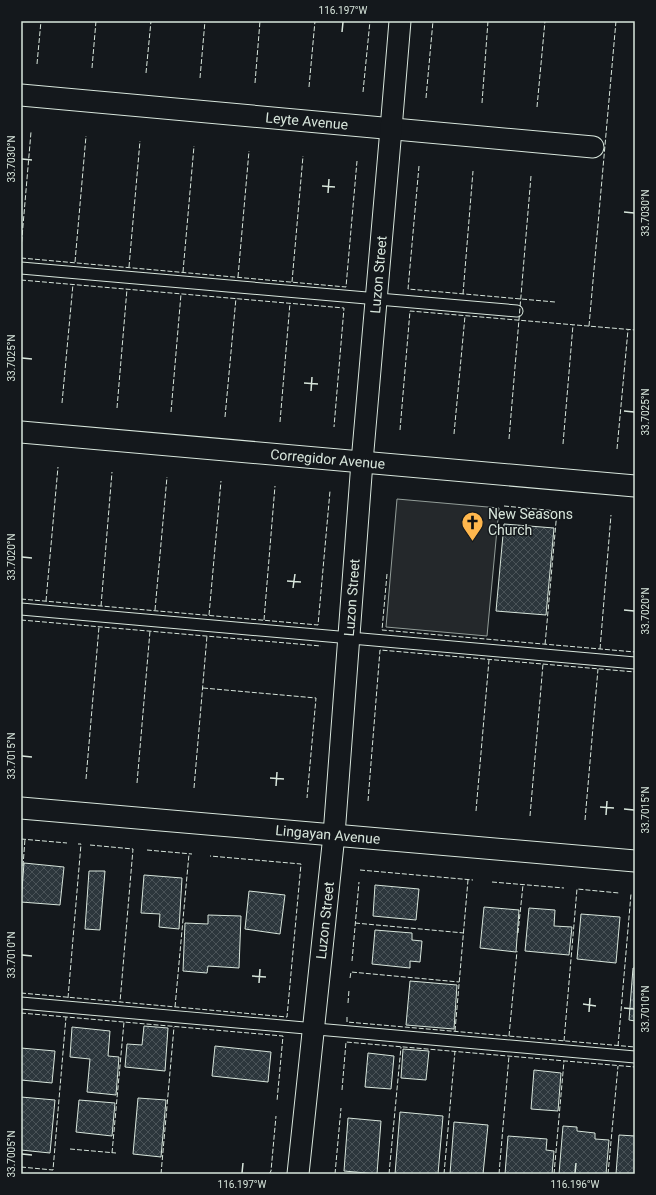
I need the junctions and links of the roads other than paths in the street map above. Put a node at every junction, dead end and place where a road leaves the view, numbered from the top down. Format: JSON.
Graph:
{"nodes":[{"id":1,"x":400,"y":21,"type":"edge"},
{"id":2,"x":21,"y":95,"type":"edge"},
{"id":3,"x":391,"y":129,"type":"junction"},
{"id":4,"x":593,"y":147,"type":"dead end"},
{"id":5,"x":21,"y":268,"type":"edge"},
{"id":6,"x":376,"y":299,"type":"junction"},
{"id":7,"x":517,"y":311,"type":"dead end"},
{"id":8,"x":21,"y":432,"type":"edge"},
{"id":9,"x":362,"y":462,"type":"junction"},
{"id":10,"x":635,"y":486,"type":"edge"},
{"id":11,"x":21,"y":609,"type":"edge"},
{"id":12,"x":348,"y":638,"type":"junction"},
{"id":13,"x":635,"y":663,"type":"edge"},
{"id":14,"x":21,"y":808,"type":"edge"},
{"id":15,"x":334,"y":835,"type":"junction"},
{"id":16,"x":635,"y":861,"type":"edge"},
{"id":17,"x":21,"y":1003,"type":"edge"},
{"id":18,"x":314,"y":1029,"type":"junction"},
{"id":19,"x":635,"y":1057,"type":"edge"},
{"id":20,"x":298,"y":1174,"type":"edge"}],
"edges":[{"from":1,"to":3,"type":"street","name":"Luzon Street"},
{"from":2,"to":3,"type":"street","name":"Leyte Avenue"},
{"from":3,"to":4,"type":"street","name":"Leyte Avenue"},
{"from":3,"to":6,"type":"street","name":"Luzon Street"},
{"from":5,"to":6,"type":"lane"},
{"from":6,"to":7,"type":"lane"},
{"from":6,"to":9,"type":"street","name":"Luzon Street"},
{"from":8,"to":9,"type":"street","name":"Corregidor Avenue"},
{"from":9,"to":10,"type":"street","name":"Corregidor Avenue"},
{"from":9,"to":12,"type":"street","name":"Luzon Street"},
{"from":11,"to":12,"type":"lane"},
{"from":12,"to":13,"type":"lane"},
{"from":12,"to":15,"type":"street","name":"Luzon Street"},
{"from":14,"to":15,"type":"street","name":"Lingayan Avenue"},
{"from":15,"to":16,"type":"street","name":"Lingayan Avenue"},
{"from":15,"to":18,"type":"street","name":"Luzon Street"},
{"from":17,"to":18,"type":"lane"},
{"from":18,"to":19,"type":"lane"},
{"from":18,"to":20,"type":"street","name":"Luzon Street"}]}
